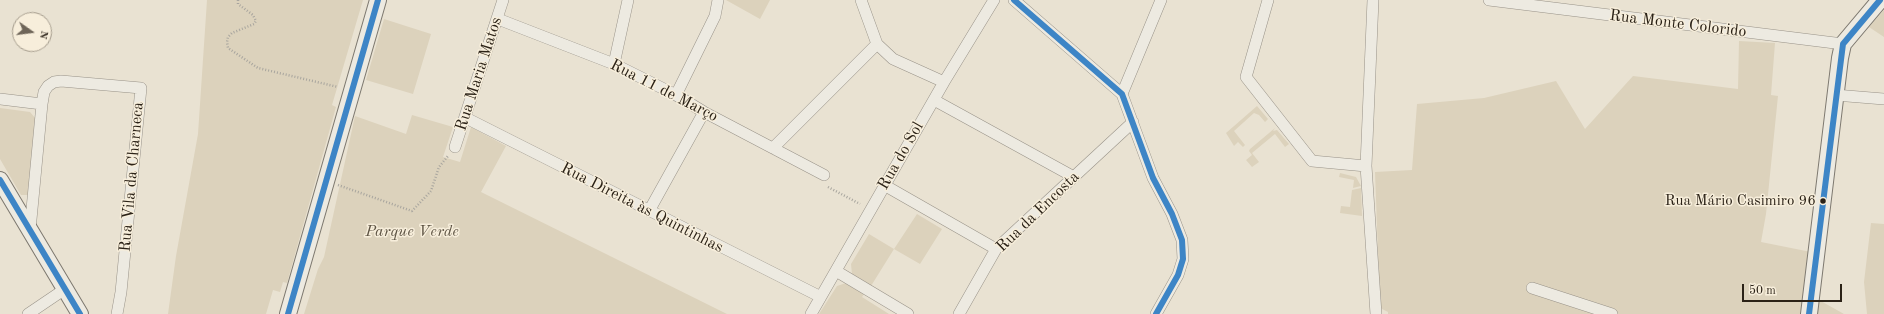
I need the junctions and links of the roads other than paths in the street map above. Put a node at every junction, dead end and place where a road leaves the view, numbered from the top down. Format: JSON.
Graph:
{"nodes":[{"id":1,"x":378,"y":0,"type":"edge"},
{"id":2,"x":503,"y":0,"type":"edge"},
{"id":3,"x":628,"y":0,"type":"edge"},
{"id":4,"x":718,"y":0,"type":"edge"},
{"id":5,"x":861,"y":0,"type":"edge"},
{"id":6,"x":994,"y":0,"type":"edge"},
{"id":7,"x":1014,"y":0,"type":"edge"},
{"id":8,"x":1161,"y":0,"type":"edge"},
{"id":9,"x":1268,"y":0,"type":"edge"},
{"id":10,"x":1373,"y":0,"type":"edge"},
{"id":11,"x":1489,"y":0,"type":"edge"},
{"id":12,"x":1880,"y":0,"type":"edge"},
{"id":13,"x":498,"y":18,"type":"junction"},
{"id":14,"x":877,"y":44,"type":"junction"},
{"id":15,"x":1843,"y":44,"type":"junction"},
{"id":16,"x":614,"y":64,"type":"junction"},
{"id":17,"x":944,"y":82,"type":"junction"},
{"id":18,"x":1122,"y":94,"type":"junction"},
{"id":19,"x":676,"y":95,"type":"junction"},
{"id":20,"x":1834,"y":95,"type":"junction"},
{"id":21,"x":0,"y":99,"type":"edge"},
{"id":22,"x":1884,"y":99,"type":"edge"},
{"id":23,"x":934,"y":100,"type":"junction"},
{"id":24,"x":42,"y":104,"type":"junction"},
{"id":25,"x":704,"y":112,"type":"junction"},
{"id":26,"x":466,"y":118,"type":"junction"},
{"id":27,"x":1133,"y":122,"type":"junction"},
{"id":28,"x":455,"y":147,"type":"road end"},
{"id":29,"x":773,"y":148,"type":"junction"},
{"id":30,"x":1366,"y":166,"type":"junction"},
{"id":31,"x":824,"y":175,"type":"road end"},
{"id":32,"x":1074,"y":177,"type":"junction"},
{"id":33,"x":0,"y":180,"type":"edge"},
{"id":34,"x":884,"y":185,"type":"junction"},
{"id":35,"x":649,"y":211,"type":"junction"},
{"id":36,"x":30,"y":230,"type":"junction"},
{"id":37,"x":996,"y":249,"type":"junction"},
{"id":38,"x":836,"y":271,"type":"junction"},
{"id":39,"x":1532,"y":288,"type":"dead end"},
{"id":40,"x":65,"y":289,"type":"junction"},
{"id":41,"x":819,"y":296,"type":"junction"},
{"id":42,"x":28,"y":314,"type":"edge"},
{"id":43,"x":80,"y":314,"type":"edge"},
{"id":44,"x":117,"y":314,"type":"edge"},
{"id":45,"x":288,"y":314,"type":"edge"},
{"id":46,"x":811,"y":314,"type":"edge"},
{"id":47,"x":908,"y":314,"type":"edge"},
{"id":48,"x":959,"y":314,"type":"edge"},
{"id":49,"x":1156,"y":314,"type":"edge"},
{"id":50,"x":1376,"y":314,"type":"edge"},
{"id":51,"x":1612,"y":314,"type":"edge"},
{"id":52,"x":1809,"y":314,"type":"edge"}],
"edges":[{"from":1,"to":45,"type":"street"},
{"from":2,"to":13,"type":"street","name":"Rua Maria Matos"},
{"from":3,"to":16,"type":"street"},
{"from":4,"to":19,"type":"street"},
{"from":5,"to":14,"type":"street"},
{"from":6,"to":17,"type":"street","name":"Rua do Sol"},
{"from":7,"to":18,"type":"street"},
{"from":8,"to":18,"type":"street"},
{"from":9,"to":30,"type":"street"},
{"from":10,"to":30,"type":"street"},
{"from":11,"to":15,"type":"street","name":"Rua Monte Colorido"},
{"from":12,"to":15,"type":"street"},
{"from":13,"to":16,"type":"street","name":"Rua 11 de Março"},
{"from":13,"to":26,"type":"street","name":"Rua Maria Matos"},
{"from":14,"to":17,"type":"street"},
{"from":14,"to":29,"type":"street"},
{"from":15,"to":20,"type":"street"},
{"from":16,"to":19,"type":"street","name":"Rua 11 de Março"},
{"from":17,"to":23,"type":"street","name":"Rua do Sol"},
{"from":18,"to":27,"type":"street"},
{"from":19,"to":25,"type":"street","name":"Rua 11 de Março"},
{"from":20,"to":22,"type":"street"},
{"from":20,"to":52,"type":"street"},
{"from":21,"to":24,"type":"street"},
{"from":23,"to":32,"type":"street"},
{"from":23,"to":34,"type":"street","name":"Rua do Sol"},
{"from":24,"to":36,"type":"street","name":"Rua Vila da Charneca"},
{"from":24,"to":44,"type":"street","name":"Rua Vila da Charneca"},
{"from":25,"to":29,"type":"street","name":"Rua 11 de Março"},
{"from":25,"to":35,"type":"street"},
{"from":26,"to":28,"type":"street","name":"Rua Maria Matos"},
{"from":26,"to":35,"type":"street","name":"Rua Direita às Quintinhas"},
{"from":27,"to":32,"type":"street","name":"Rua da Encosta"},
{"from":27,"to":49,"type":"street"},
{"from":29,"to":31,"type":"street","name":"Rua 11 de Março"},
{"from":30,"to":50,"type":"street"},
{"from":32,"to":37,"type":"street","name":"Rua da Encosta"},
{"from":33,"to":36,"type":"street"},
{"from":34,"to":37,"type":"street"},
{"from":34,"to":38,"type":"street","name":"Rua do Sol"},
{"from":35,"to":41,"type":"street","name":"Rua Direita às Quintinhas"},
{"from":36,"to":40,"type":"street"},
{"from":37,"to":48,"type":"street","name":"Rua da Encosta"},
{"from":38,"to":41,"type":"street","name":"Rua do Sol"},
{"from":38,"to":47,"type":"street"},
{"from":39,"to":51,"type":"street"},
{"from":40,"to":42,"type":"street"},
{"from":40,"to":43,"type":"street"},
{"from":41,"to":46,"type":"street","name":"Rua do Sol"}]}
